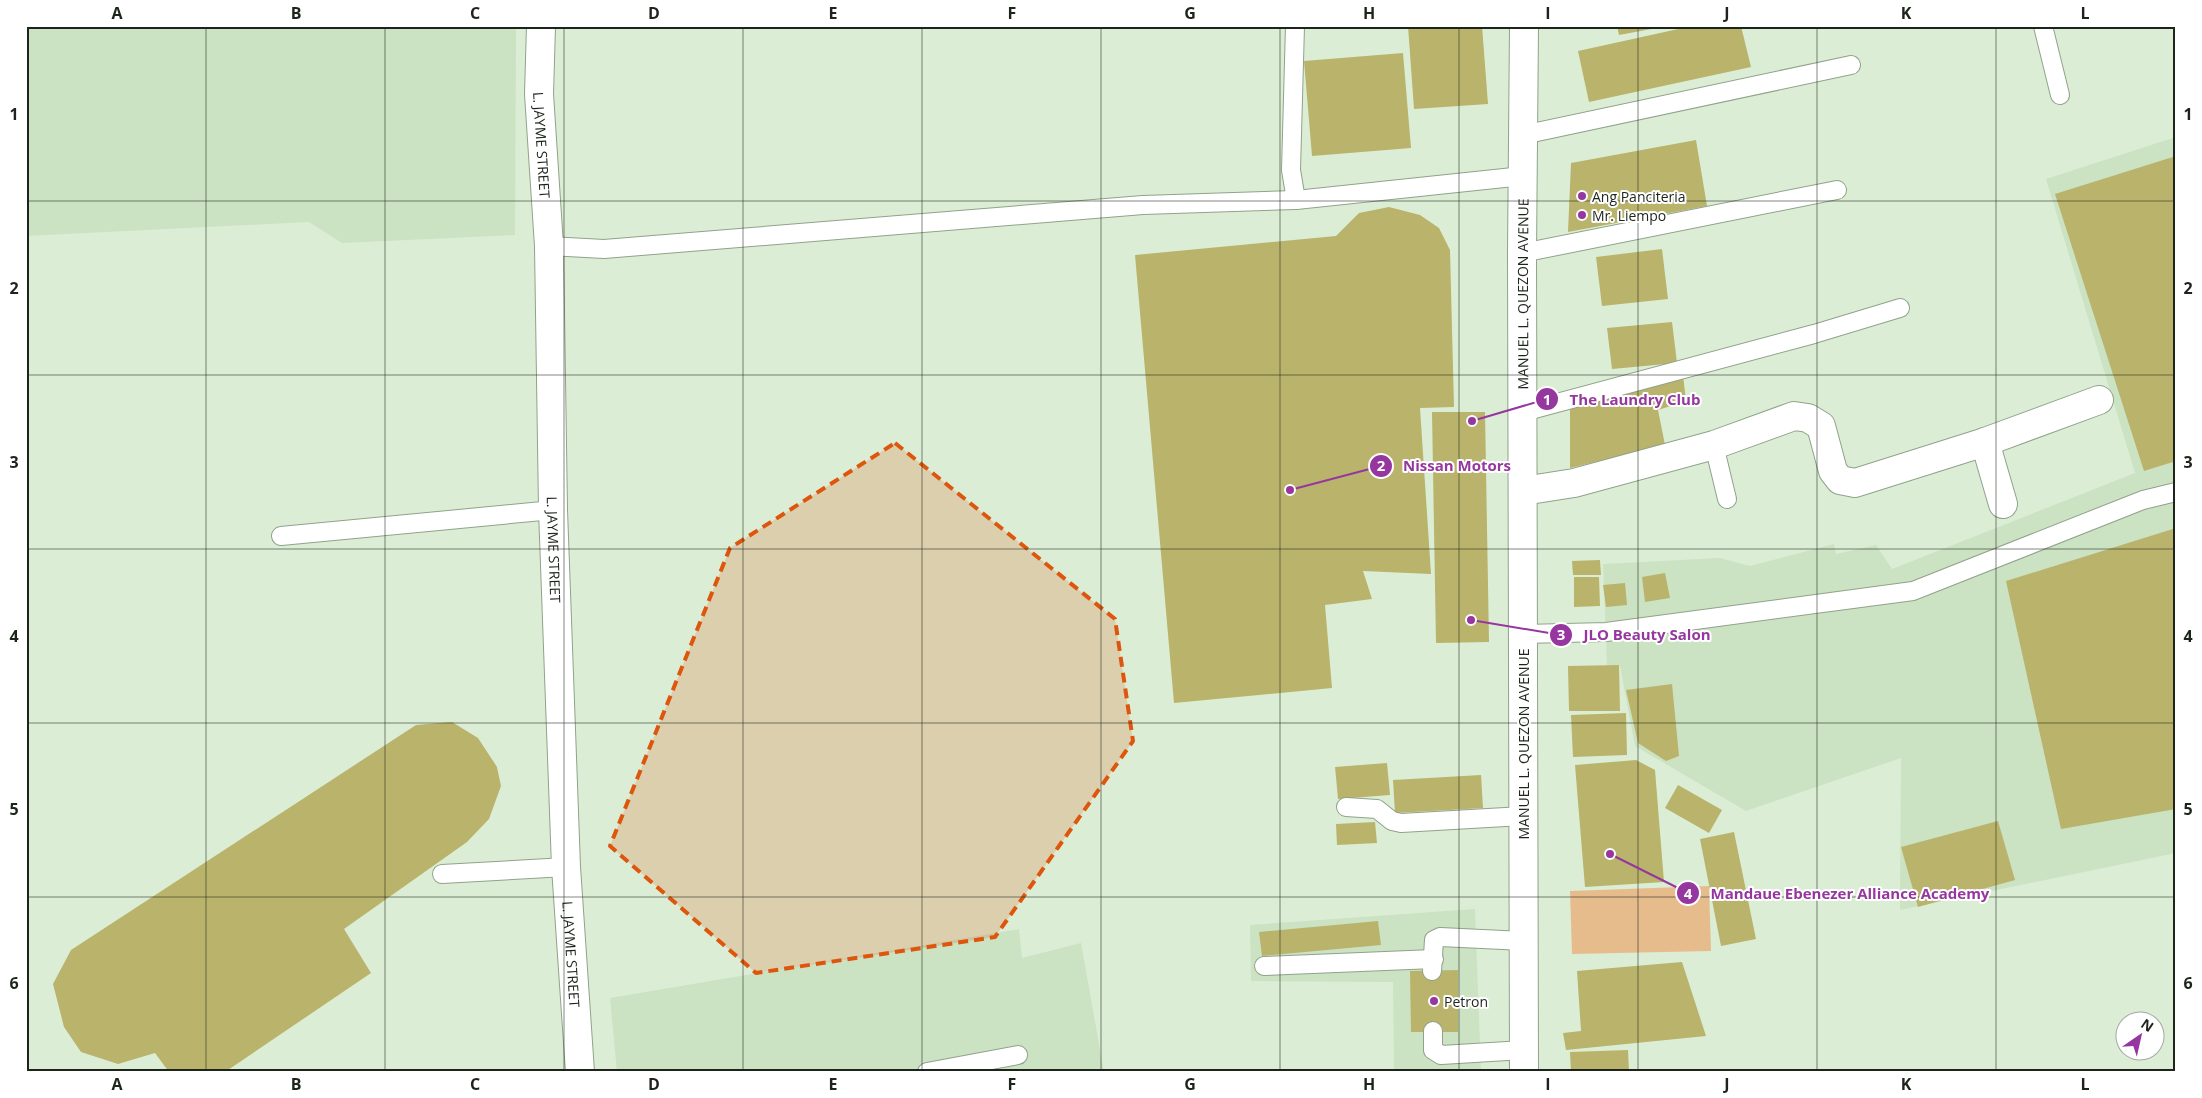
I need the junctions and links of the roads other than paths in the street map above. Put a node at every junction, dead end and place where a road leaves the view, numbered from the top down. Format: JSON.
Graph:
{"nodes":[{"id":1,"x":541,"y":26,"type":"edge"},
{"id":2,"x":1295,"y":26,"type":"edge"},
{"id":3,"x":1524,"y":26,"type":"edge"},
{"id":4,"x":2043,"y":26,"type":"edge"},
{"id":5,"x":1851,"y":65,"type":"dead end"},
{"id":6,"x":2060,"y":95,"type":"dead end"},
{"id":7,"x":1523,"y":135,"type":"junction"},
{"id":8,"x":1523,"y":176,"type":"junction"},
{"id":9,"x":1837,"y":190,"type":"dead end"},
{"id":10,"x":1296,"y":200,"type":"junction"},
{"id":11,"x":549,"y":246,"type":"junction"},
{"id":12,"x":1522,"y":253,"type":"junction"},
{"id":13,"x":1900,"y":308,"type":"dead end"},
{"id":14,"x":2099,"y":400,"type":"dead end"},
{"id":15,"x":1523,"y":412,"type":"junction"},
{"id":16,"x":1985,"y":442,"type":"junction"},
{"id":17,"x":1714,"y":446,"type":"junction"},
{"id":18,"x":1523,"y":491,"type":"junction"},
{"id":19,"x":2176,"y":492,"type":"edge"},
{"id":20,"x":1727,"y":499,"type":"dead end"},
{"id":21,"x":2003,"y":504,"type":"dead end"},
{"id":22,"x":553,"y":510,"type":"junction"},
{"id":23,"x":281,"y":536,"type":"dead end"},
{"id":24,"x":1523,"y":634,"type":"junction"},
{"id":25,"x":1346,"y":807,"type":"dead end"},
{"id":26,"x":1523,"y":816,"type":"junction"},
{"id":27,"x":566,"y":866,"type":"junction"},
{"id":28,"x":442,"y":874,"type":"dead end"},
{"id":29,"x":1524,"y":940,"type":"junction"},
{"id":30,"x":1264,"y":966,"type":"dead end"},
{"id":31,"x":1433,"y":1031,"type":"dead end"},
{"id":32,"x":1018,"y":1055,"type":"dead end"},
{"id":33,"x":1524,"y":1061,"type":"edge"},
{"id":34,"x":580,"y":1072,"type":"edge"},
{"id":35,"x":926,"y":1072,"type":"edge"}],
"edges":[{"from":1,"to":11,"type":"street","name":"L. JAYME STREET"},
{"from":2,"to":10,"type":"lane"},
{"from":3,"to":7,"type":"street","name":"MANUEL L. QUEZON AVENUE"},
{"from":4,"to":6,"type":"lane"},
{"from":5,"to":7,"type":"lane"},
{"from":7,"to":8,"type":"street","name":"MANUEL L. QUEZON AVENUE"},
{"from":8,"to":10,"type":"lane"},
{"from":8,"to":12,"type":"street","name":"MANUEL L. QUEZON AVENUE"},
{"from":9,"to":12,"type":"lane"},
{"from":10,"to":11,"type":"lane"},
{"from":11,"to":22,"type":"street","name":"L. JAYME STREET"},
{"from":12,"to":15,"type":"street","name":"MANUEL L. QUEZON AVENUE"},
{"from":13,"to":15,"type":"lane"},
{"from":14,"to":16,"type":"street"},
{"from":15,"to":18,"type":"street","name":"MANUEL L. QUEZON AVENUE"},
{"from":16,"to":17,"type":"street"},
{"from":16,"to":21,"type":"street"},
{"from":17,"to":18,"type":"street"},
{"from":17,"to":20,"type":"lane"},
{"from":18,"to":24,"type":"street","name":"MANUEL L. QUEZON AVENUE"},
{"from":19,"to":24,"type":"lane"},
{"from":22,"to":23,"type":"lane"},
{"from":22,"to":27,"type":"street","name":"L. JAYME STREET"},
{"from":24,"to":26,"type":"street","name":"MANUEL L. QUEZON AVENUE"},
{"from":25,"to":26,"type":"lane"},
{"from":26,"to":29,"type":"street","name":"MANUEL L. QUEZON AVENUE"},
{"from":27,"to":28,"type":"lane"},
{"from":27,"to":34,"type":"street","name":"L. JAYME STREET"},
{"from":29,"to":30,"type":"lane"},
{"from":29,"to":33,"type":"street","name":"MANUEL L. QUEZON AVENUE"},
{"from":31,"to":33,"type":"lane"},
{"from":32,"to":35,"type":"lane"}]}
